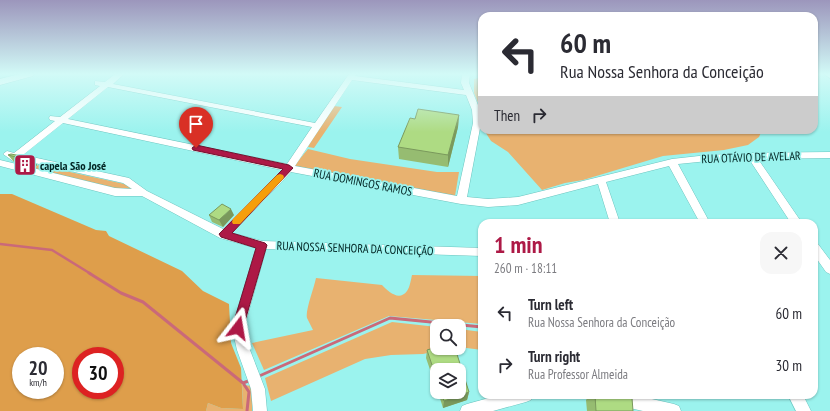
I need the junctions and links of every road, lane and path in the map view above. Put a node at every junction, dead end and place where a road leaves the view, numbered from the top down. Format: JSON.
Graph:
{"nodes":[{"id":1,"x":90,"y":93,"type":"edge"},
{"id":2,"x":149,"y":93,"type":"edge"},
{"id":3,"x":340,"y":93,"type":"edge"},
{"id":4,"x":468,"y":93,"type":"edge"},
{"id":5,"x":57,"y":119,"type":"junction"},
{"id":6,"x":318,"y":126,"type":"junction"},
{"id":7,"x":830,"y":155,"type":"edge"},
{"id":8,"x":751,"y":156,"type":"junction"},
{"id":9,"x":5,"y":160,"type":"edge"},
{"id":10,"x":672,"y":162,"type":"junction"},
{"id":11,"x":289,"y":168,"type":"junction"},
{"id":12,"x":601,"y":180,"type":"junction"},
{"id":13,"x":144,"y":193,"type":"junction"},
{"id":14,"x":460,"y":200,"type":"junction"},
{"id":15,"x":614,"y":219,"type":"edge"},
{"id":16,"x":703,"y":219,"type":"edge"},
{"id":17,"x":794,"y":219,"type":"edge"},
{"id":18,"x":224,"y":234,"type":"junction"},
{"id":19,"x":262,"y":245,"type":"junction"},
{"id":20,"x":478,"y":252,"type":"edge"},
{"id":21,"x":822,"y":257,"type":"edge"},
{"id":22,"x":830,"y":269,"type":"edge"},
{"id":23,"x":511,"y":399,"type":"edge"},
{"id":24,"x":621,"y":399,"type":"edge"},
{"id":25,"x":797,"y":399,"type":"edge"},
{"id":26,"x":260,"y":411,"type":"edge"},
{"id":27,"x":467,"y":411,"type":"edge"},
{"id":28,"x":674,"y":411,"type":"edge"},
{"id":29,"x":804,"y":411,"type":"edge"}],
"edges":[{"from":1,"to":5,"type":"street"},
{"from":2,"to":6,"type":"street"},
{"from":3,"to":6,"type":"street"},
{"from":4,"to":14,"type":"street"},
{"from":5,"to":9,"type":"street"},
{"from":5,"to":11,"type":"street","name":"RUA DOMINGOS RAMOS"},
{"from":6,"to":11,"type":"street"},
{"from":7,"to":8,"type":"street","name":"RUA OTÁVIO DE AVELAR"},
{"from":8,"to":10,"type":"street","name":"RUA OTÁVIO DE AVELAR"},
{"from":8,"to":17,"type":"street"},
{"from":9,"to":13,"type":"street","name":"RUA NOSSA SENHORA DA CONCEIÇÃO"},
{"from":9,"to":13,"type":"street","name":"RUA NOSSA SENHORA DA CONCEIÇÃO"},
{"from":10,"to":12,"type":"street","name":"RUA DOMINGOS RAMOS"},
{"from":10,"to":16,"type":"street"},
{"from":11,"to":14,"type":"street","name":"RUA DOMINGOS RAMOS"},
{"from":11,"to":18,"type":"street"},
{"from":12,"to":14,"type":"street","name":"RUA DOMINGOS RAMOS"},
{"from":12,"to":15,"type":"street"},
{"from":13,"to":18,"type":"street","name":"RUA NOSSA SENHORA DA CONCEIÇÃO"},
{"from":18,"to":19,"type":"street","name":"RUA NOSSA SENHORA DA CONCEIÇÃO"},
{"from":19,"to":20,"type":"street","name":"RUA NOSSA SENHORA DA CONCEIÇÃO"},
{"from":19,"to":26,"type":"street"},
{"from":21,"to":22,"type":"street"},
{"from":23,"to":27,"type":"street"},
{"from":24,"to":28,"type":"street"},
{"from":25,"to":29,"type":"street"}]}
